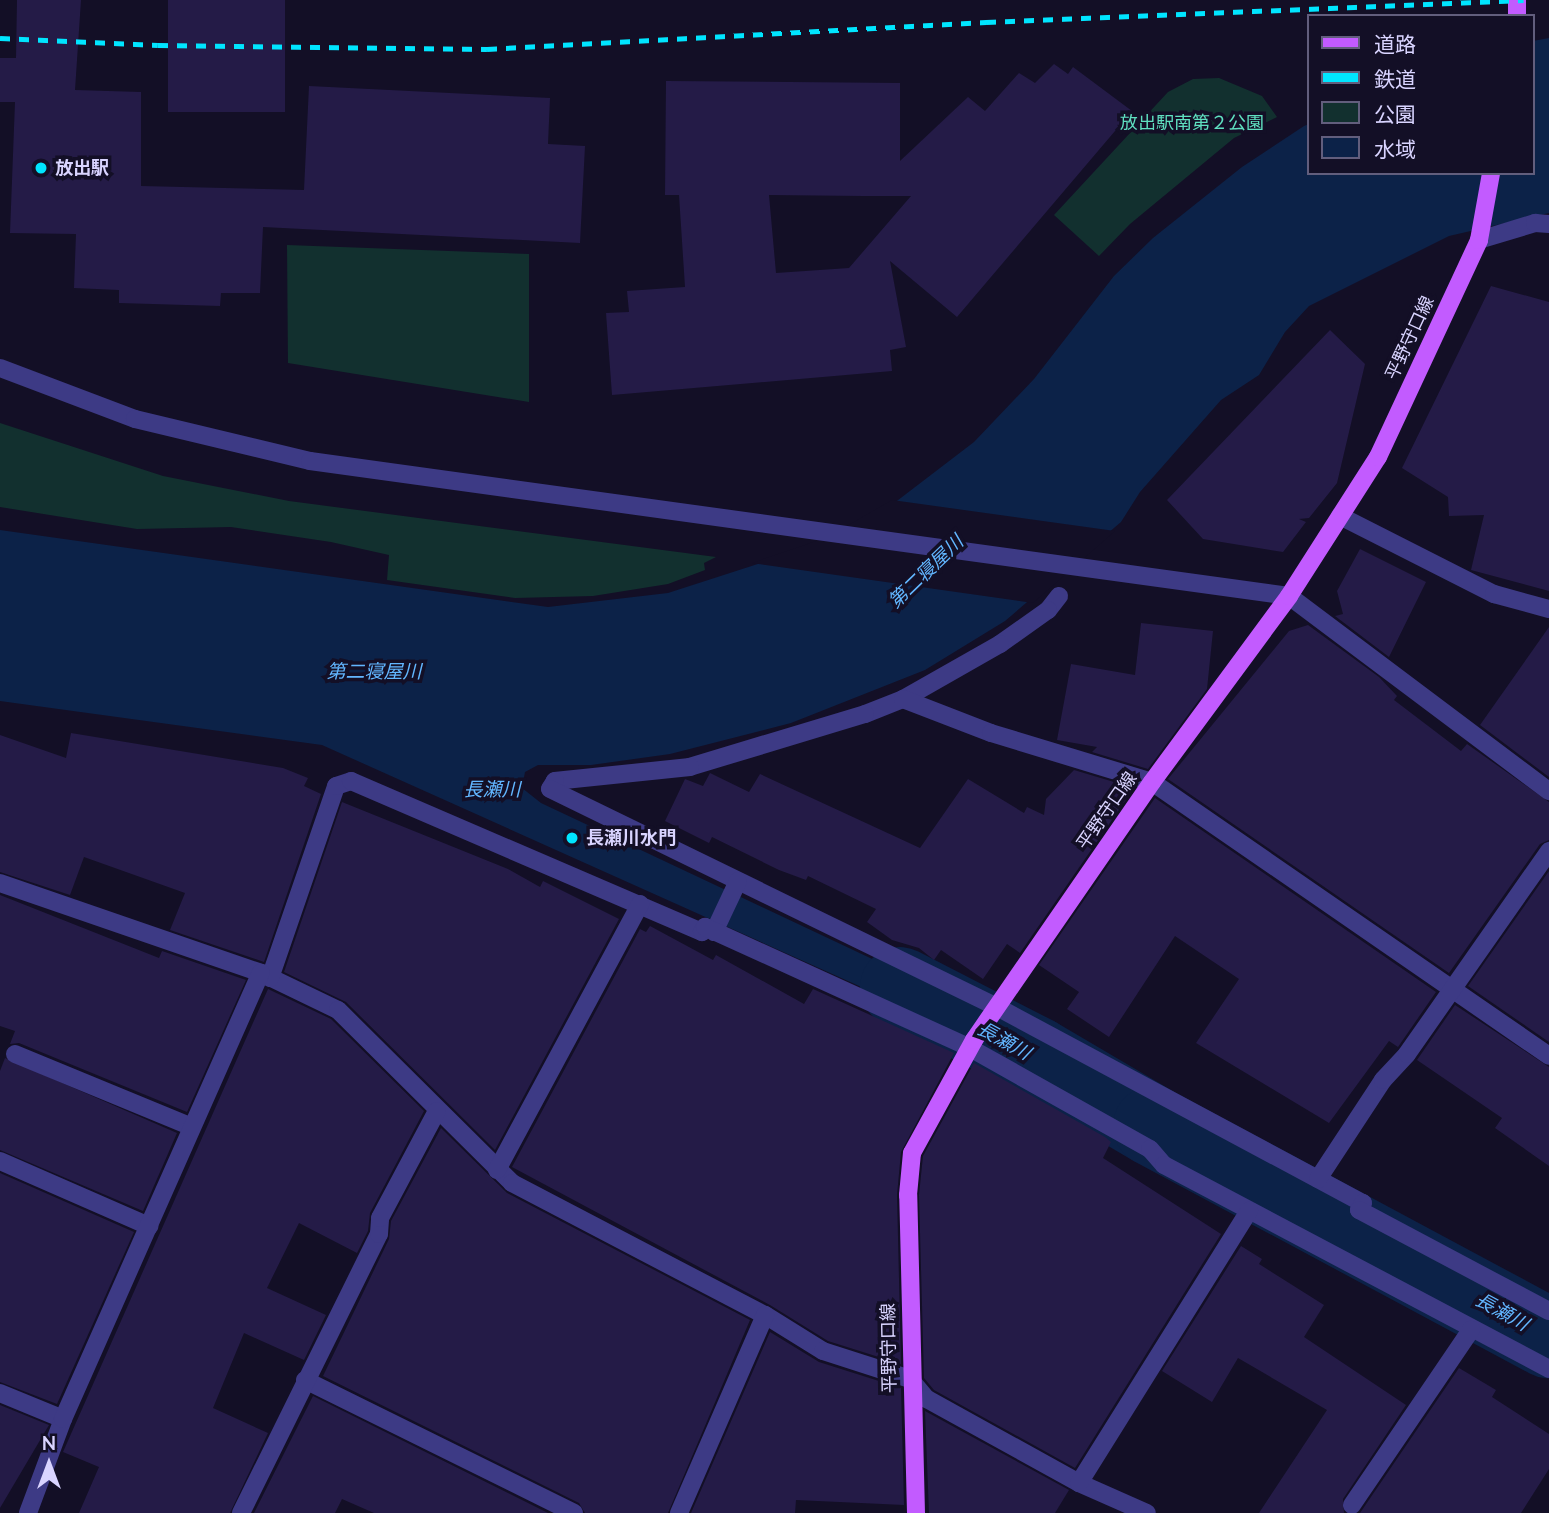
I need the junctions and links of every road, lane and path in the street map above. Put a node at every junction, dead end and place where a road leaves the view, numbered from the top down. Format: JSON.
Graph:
{"nodes":[{"id":1,"x":1491,"y":175,"type":"edge"},
{"id":2,"x":1549,"y":224,"type":"edge"},
{"id":3,"x":1480,"y":237,"type":"junction"},
{"id":4,"x":0,"y":368,"type":"edge"},
{"id":5,"x":1340,"y":516,"type":"junction"},
{"id":6,"x":1059,"y":596,"type":"dead end"},
{"id":7,"x":1289,"y":596,"type":"junction"},
{"id":8,"x":1549,"y":609,"type":"edge"},
{"id":9,"x":903,"y":699,"type":"junction"},
{"id":10,"x":1152,"y":782,"type":"junction"},
{"id":11,"x":1549,"y":791,"type":"edge"},
{"id":12,"x":1549,"y":851,"type":"edge"},
{"id":13,"x":0,"y":883,"type":"edge"},
{"id":14,"x":736,"y":884,"type":"junction"},
{"id":15,"x":640,"y":904,"type":"junction"},
{"id":16,"x":716,"y":929,"type":"junction"},
{"id":17,"x":265,"y":976,"type":"junction"},
{"id":18,"x":1452,"y":990,"type":"junction"},
{"id":19,"x":995,"y":1010,"type":"junction"},
{"id":20,"x":972,"y":1044,"type":"junction"},
{"id":21,"x":15,"y":1054,"type":"dead end"},
{"id":22,"x":1549,"y":1056,"type":"edge"},
{"id":23,"x":437,"y":1111,"type":"junction"},
{"id":24,"x":190,"y":1125,"type":"junction"},
{"id":25,"x":0,"y":1161,"type":"edge"},
{"id":26,"x":497,"y":1170,"type":"junction"},
{"id":27,"x":1318,"y":1179,"type":"junction"},
{"id":28,"x":1249,"y":1211,"type":"junction"},
{"id":29,"x":149,"y":1226,"type":"junction"},
{"id":30,"x":1549,"y":1311,"type":"edge"},
{"id":31,"x":765,"y":1315,"type":"junction"},
{"id":32,"x":1471,"y":1330,"type":"junction"},
{"id":33,"x":1549,"y":1369,"type":"edge"},
{"id":34,"x":910,"y":1379,"type":"junction"},
{"id":35,"x":305,"y":1380,"type":"junction"},
{"id":36,"x":0,"y":1393,"type":"edge"},
{"id":37,"x":63,"y":1419,"type":"junction"},
{"id":38,"x":1079,"y":1483,"type":"junction"},
{"id":39,"x":1352,"y":1504,"type":"dead end"},
{"id":40,"x":28,"y":1513,"type":"edge"},
{"id":41,"x":241,"y":1513,"type":"edge"},
{"id":42,"x":574,"y":1513,"type":"edge"},
{"id":43,"x":679,"y":1513,"type":"edge"},
{"id":44,"x":916,"y":1513,"type":"edge"},
{"id":45,"x":1147,"y":1513,"type":"edge"}],
"edges":[{"from":1,"to":3,"type":"main road","name":"平野守口線"},
{"from":2,"to":3,"type":"street"},
{"from":3,"to":5,"type":"main road","name":"平野守口線"},
{"from":4,"to":7,"type":"street"},
{"from":5,"to":7,"type":"main road","name":"平野守口線"},
{"from":5,"to":8,"type":"street"},
{"from":6,"to":9,"type":"street"},
{"from":7,"to":10,"type":"main road","name":"平野守口線"},
{"from":7,"to":11,"type":"street"},
{"from":9,"to":10,"type":"street"},
{"from":9,"to":14,"type":"street"},
{"from":10,"to":18,"type":"street"},
{"from":10,"to":19,"type":"main road","name":"平野守口線"},
{"from":12,"to":18,"type":"street"},
{"from":13,"to":17,"type":"street"},
{"from":14,"to":16,"type":"street"},
{"from":14,"to":19,"type":"street"},
{"from":15,"to":16,"type":"street"},
{"from":15,"to":17,"type":"street"},
{"from":15,"to":26,"type":"street"},
{"from":16,"to":20,"type":"street"},
{"from":17,"to":23,"type":"street"},
{"from":17,"to":24,"type":"street"},
{"from":18,"to":22,"type":"street"},
{"from":18,"to":27,"type":"street"},
{"from":19,"to":20,"type":"main road","name":"平野守口線"},
{"from":19,"to":27,"type":"street"},
{"from":20,"to":28,"type":"street"},
{"from":20,"to":34,"type":"main road","name":"平野守口線"},
{"from":21,"to":24,"type":"street"},
{"from":23,"to":26,"type":"street"},
{"from":23,"to":35,"type":"street"},
{"from":24,"to":29,"type":"street"},
{"from":25,"to":29,"type":"street"},
{"from":26,"to":31,"type":"street"},
{"from":27,"to":30,"type":"street"},
{"from":28,"to":32,"type":"street"},
{"from":28,"to":38,"type":"street"},
{"from":29,"to":37,"type":"street"},
{"from":31,"to":34,"type":"street"},
{"from":31,"to":43,"type":"street"},
{"from":32,"to":33,"type":"street"},
{"from":32,"to":39,"type":"street"},
{"from":34,"to":38,"type":"street"},
{"from":34,"to":44,"type":"main road","name":"平野守口線"},
{"from":35,"to":41,"type":"street"},
{"from":35,"to":42,"type":"street"},
{"from":36,"to":37,"type":"street"},
{"from":37,"to":40,"type":"street"},
{"from":38,"to":45,"type":"street"}]}
